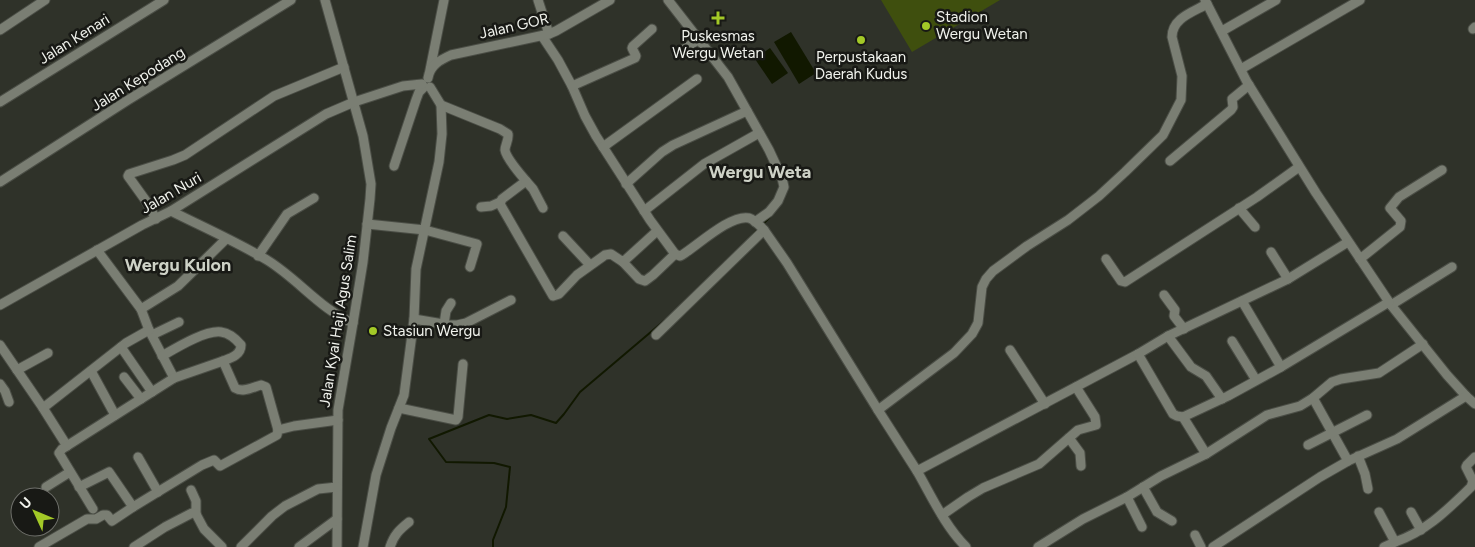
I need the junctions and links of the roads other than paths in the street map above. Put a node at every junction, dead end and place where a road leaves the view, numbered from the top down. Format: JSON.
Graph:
{"nodes":[{"id":1,"x":45,"y":0,"type":"edge"},
{"id":2,"x":164,"y":0,"type":"edge"},
{"id":3,"x":291,"y":0,"type":"edge"},
{"id":4,"x":325,"y":0,"type":"edge"},
{"id":5,"x":444,"y":0,"type":"edge"},
{"id":6,"x":538,"y":0,"type":"edge"},
{"id":7,"x":610,"y":0,"type":"edge"},
{"id":8,"x":668,"y":0,"type":"edge"},
{"id":9,"x":1276,"y":0,"type":"edge"},
{"id":10,"x":1360,"y":0,"type":"edge"},
{"id":11,"x":1206,"y":2,"type":"edge"},
{"id":12,"x":652,"y":28,"type":"dead end"},
{"id":13,"x":0,"y":30,"type":"edge"},
{"id":14,"x":1222,"y":31,"type":"junction"},
{"id":15,"x":545,"y":35,"type":"junction"},
{"id":16,"x":699,"y":38,"type":"junction"},
{"id":17,"x":677,"y":54,"type":"dead end"},
{"id":18,"x":344,"y":67,"type":"junction"},
{"id":19,"x":1241,"y":69,"type":"junction"},
{"id":20,"x":697,"y":79,"type":"dead end"},
{"id":21,"x":427,"y":81,"type":"junction"},
{"id":22,"x":1250,"y":85,"type":"junction"},
{"id":23,"x":572,"y":86,"type":"junction"},
{"id":24,"x":0,"y":102,"type":"edge"},
{"id":25,"x":354,"y":102,"type":"junction"},
{"id":26,"x":441,"y":106,"type":"junction"},
{"id":27,"x":747,"y":111,"type":"junction"},
{"id":28,"x":759,"y":133,"type":"junction"},
{"id":29,"x":603,"y":147,"type":"junction"},
{"id":30,"x":1170,"y":160,"type":"dead end"},
{"id":31,"x":394,"y":166,"type":"dead end"},
{"id":32,"x":1299,"y":167,"type":"junction"},
{"id":33,"x":1442,"y":170,"type":"dead end"},
{"id":34,"x":526,"y":181,"type":"junction"},
{"id":35,"x":0,"y":182,"type":"edge"},
{"id":36,"x":626,"y":184,"type":"junction"},
{"id":37,"x":314,"y":198,"type":"dead end"},
{"id":38,"x":500,"y":202,"type":"junction"},
{"id":39,"x":481,"y":207,"type":"dead end"},
{"id":40,"x":543,"y":208,"type":"dead end"},
{"id":41,"x":1239,"y":208,"type":"junction"},
{"id":42,"x":171,"y":210,"type":"junction"},
{"id":43,"x":644,"y":211,"type":"junction"},
{"id":44,"x":156,"y":219,"type":"junction"},
{"id":45,"x":367,"y":224,"type":"junction"},
{"id":46,"x":760,"y":226,"type":"junction"},
{"id":47,"x":1255,"y":227,"type":"dead end"},
{"id":48,"x":425,"y":230,"type":"junction"},
{"id":49,"x":657,"y":231,"type":"junction"},
{"id":50,"x":562,"y":236,"type":"dead end"},
{"id":51,"x":226,"y":239,"type":"junction"},
{"id":52,"x":1348,"y":242,"type":"junction"},
{"id":53,"x":97,"y":250,"type":"junction"},
{"id":54,"x":1270,"y":252,"type":"dead end"},
{"id":55,"x":675,"y":254,"type":"junction"},
{"id":56,"x":258,"y":256,"type":"junction"},
{"id":57,"x":1106,"y":259,"type":"dead end"},
{"id":58,"x":1360,"y":259,"type":"junction"},
{"id":59,"x":623,"y":262,"type":"junction"},
{"id":60,"x":590,"y":265,"type":"junction"},
{"id":61,"x":470,"y":267,"type":"dead end"},
{"id":62,"x":1452,"y":267,"type":"dead end"},
{"id":63,"x":1288,"y":279,"type":"junction"},
{"id":64,"x":1164,"y":295,"type":"dead end"},
{"id":65,"x":511,"y":300,"type":"dead end"},
{"id":66,"x":1242,"y":301,"type":"junction"},
{"id":67,"x":451,"y":303,"type":"dead end"},
{"id":68,"x":1390,"y":303,"type":"junction"},
{"id":69,"x":0,"y":305,"type":"edge"},
{"id":70,"x":141,"y":309,"type":"junction"},
{"id":71,"x":414,"y":319,"type":"junction"},
{"id":72,"x":179,"y":322,"type":"dead end"},
{"id":73,"x":353,"y":324,"type":"junction"},
{"id":74,"x":444,"y":324,"type":"junction"},
{"id":75,"x":1184,"y":329,"type":"junction"},
{"id":76,"x":150,"y":333,"type":"junction"},
{"id":77,"x":656,"y":335,"type":"dead end"},
{"id":78,"x":1168,"y":336,"type":"junction"},
{"id":79,"x":1232,"y":341,"type":"dead end"},
{"id":80,"x":1423,"y":344,"type":"junction"},
{"id":81,"x":0,"y":345,"type":"edge"},
{"id":82,"x":121,"y":347,"type":"junction"},
{"id":83,"x":1010,"y":350,"type":"dead end"},
{"id":84,"x":48,"y":354,"type":"dead end"},
{"id":85,"x":1138,"y":354,"type":"junction"},
{"id":86,"x":162,"y":356,"type":"junction"},
{"id":87,"x":223,"y":361,"type":"junction"},
{"id":88,"x":463,"y":364,"type":"dead end"},
{"id":89,"x":1281,"y":367,"type":"junction"},
{"id":90,"x":17,"y":370,"type":"junction"},
{"id":91,"x":91,"y":371,"type":"junction"},
{"id":92,"x":124,"y":378,"type":"dead end"},
{"id":93,"x":174,"y":378,"type":"junction"},
{"id":94,"x":1256,"y":380,"type":"junction"},
{"id":95,"x":0,"y":384,"type":"edge"},
{"id":96,"x":1076,"y":387,"type":"junction"},
{"id":97,"x":152,"y":392,"type":"junction"},
{"id":98,"x":1466,"y":396,"type":"junction"},
{"id":99,"x":1314,"y":398,"type":"junction"},
{"id":100,"x":141,"y":399,"type":"junction"},
{"id":101,"x":1222,"y":399,"type":"junction"},
{"id":102,"x":8,"y":402,"type":"dead end"},
{"id":103,"x":1045,"y":404,"type":"junction"},
{"id":104,"x":1475,"y":404,"type":"edge"},
{"id":105,"x":43,"y":408,"type":"junction"},
{"id":106,"x":399,"y":408,"type":"junction"},
{"id":107,"x":878,"y":410,"type":"junction"},
{"id":108,"x":115,"y":415,"type":"junction"},
{"id":109,"x":1367,"y":415,"type":"dead end"},
{"id":110,"x":1184,"y":417,"type":"junction"},
{"id":111,"x":338,"y":420,"type":"junction"},
{"id":112,"x":278,"y":430,"type":"junction"},
{"id":113,"x":1333,"y":431,"type":"junction"},
{"id":114,"x":1069,"y":438,"type":"junction"},
{"id":115,"x":1308,"y":445,"type":"dead end"},
{"id":116,"x":67,"y":446,"type":"junction"},
{"id":117,"x":1206,"y":454,"type":"junction"},
{"id":118,"x":1358,"y":456,"type":"junction"},
{"id":119,"x":138,"y":457,"type":"dead end"},
{"id":120,"x":1475,"y":457,"type":"edge"},
{"id":121,"x":1348,"y":461,"type":"junction"},
{"id":122,"x":1081,"y":466,"type":"dead end"},
{"id":123,"x":70,"y":472,"type":"junction"},
{"id":124,"x":917,"y":472,"type":"junction"},
{"id":125,"x":46,"y":487,"type":"dead end"},
{"id":126,"x":79,"y":487,"type":"junction"},
{"id":127,"x":337,"y":487,"type":"junction"},
{"id":128,"x":1144,"y":487,"type":"junction"},
{"id":129,"x":1368,"y":489,"type":"dead end"},
{"id":130,"x":191,"y":490,"type":"dead end"},
{"id":131,"x":158,"y":492,"type":"junction"},
{"id":132,"x":1127,"y":497,"type":"junction"},
{"id":133,"x":133,"y":507,"type":"junction"},
{"id":134,"x":93,"y":509,"type":"dead end"},
{"id":135,"x":1379,"y":512,"type":"dead end"},
{"id":136,"x":1411,"y":512,"type":"dead end"},
{"id":137,"x":196,"y":514,"type":"junction"},
{"id":138,"x":942,"y":515,"type":"junction"},
{"id":139,"x":337,"y":519,"type":"junction"},
{"id":140,"x":1172,"y":520,"type":"dead end"},
{"id":141,"x":409,"y":522,"type":"dead end"},
{"id":142,"x":1142,"y":527,"type":"dead end"},
{"id":143,"x":1421,"y":530,"type":"junction"},
{"id":144,"x":1195,"y":536,"type":"dead end"},
{"id":145,"x":1395,"y":542,"type":"junction"},
{"id":146,"x":148,"y":544,"type":"edge"},
{"id":147,"x":39,"y":547,"type":"edge"},
{"id":148,"x":134,"y":547,"type":"edge"},
{"id":149,"x":222,"y":547,"type":"edge"},
{"id":150,"x":241,"y":547,"type":"edge"},
{"id":151,"x":300,"y":547,"type":"edge"},
{"id":152,"x":337,"y":547,"type":"edge"},
{"id":153,"x":363,"y":547,"type":"edge"},
{"id":154,"x":390,"y":547,"type":"edge"},
{"id":155,"x":966,"y":547,"type":"edge"},
{"id":156,"x":1038,"y":547,"type":"edge"},
{"id":157,"x":1202,"y":547,"type":"edge"},
{"id":158,"x":1213,"y":547,"type":"edge"},
{"id":159,"x":1384,"y":547,"type":"edge"}],
"edges":[{"from":1,"to":13,"type":"street"},
{"from":2,"to":24,"type":"street","name":"Jalan Kenari"},
{"from":3,"to":35,"type":"street","name":"Jalan Kepodang"},
{"from":4,"to":18,"type":"street","name":"Jalan Kyai Haji Agus Salim"},
{"from":5,"to":21,"type":"street"},
{"from":6,"to":15,"type":"street"},
{"from":7,"to":15,"type":"street","name":"Jalan GOR"},
{"from":8,"to":16,"type":"street"},
{"from":9,"to":14,"type":"street"},
{"from":10,"to":19,"type":"street"},
{"from":11,"to":14,"type":"street"},
{"from":11,"to":107,"type":"street"},
{"from":12,"to":23,"type":"street"},
{"from":14,"to":19,"type":"street"},
{"from":15,"to":21,"type":"street","name":"Jalan GOR"},
{"from":15,"to":23,"type":"street"},
{"from":16,"to":17,"type":"street"},
{"from":16,"to":27,"type":"street"},
{"from":18,"to":25,"type":"street","name":"Jalan Kyai Haji Agus Salim"},
{"from":18,"to":44,"type":"street"},
{"from":19,"to":22,"type":"street"},
{"from":20,"to":29,"type":"street"},
{"from":21,"to":25,"type":"street","name":"Jalan GOR"},
{"from":21,"to":26,"type":"street"},
{"from":21,"to":31,"type":"street"},
{"from":22,"to":30,"type":"street"},
{"from":22,"to":32,"type":"street"},
{"from":23,"to":29,"type":"street"},
{"from":25,"to":42,"type":"street","name":"Jalan Nuri"},
{"from":25,"to":45,"type":"street","name":"Jalan Kyai Haji Agus Salim"},
{"from":26,"to":34,"type":"street"},
{"from":26,"to":48,"type":"street"},
{"from":27,"to":28,"type":"street"},
{"from":27,"to":36,"type":"street"},
{"from":28,"to":43,"type":"street"},
{"from":28,"to":46,"type":"street"},
{"from":29,"to":36,"type":"street"},
{"from":32,"to":41,"type":"street"},
{"from":32,"to":52,"type":"street"},
{"from":33,"to":58,"type":"street"},
{"from":34,"to":38,"type":"street"},
{"from":34,"to":40,"type":"street"},
{"from":36,"to":43,"type":"street"},
{"from":37,"to":56,"type":"street"},
{"from":38,"to":39,"type":"street"},
{"from":38,"to":60,"type":"street"},
{"from":41,"to":47,"type":"street"},
{"from":41,"to":57,"type":"street"},
{"from":42,"to":44,"type":"street","name":"Jalan Nuri"},
{"from":42,"to":51,"type":"street"},
{"from":43,"to":49,"type":"street"},
{"from":44,"to":53,"type":"street","name":"Jalan Nuri"},
{"from":45,"to":48,"type":"street"},
{"from":45,"to":73,"type":"street","name":"Jalan Kyai Haji Agus Salim"},
{"from":46,"to":55,"type":"street"},
{"from":46,"to":77,"type":"street"},
{"from":46,"to":107,"type":"street"},
{"from":48,"to":61,"type":"street"},
{"from":48,"to":71,"type":"street"},
{"from":49,"to":55,"type":"street"},
{"from":49,"to":59,"type":"street"},
{"from":50,"to":60,"type":"street"},
{"from":51,"to":56,"type":"street"},
{"from":51,"to":70,"type":"street"},
{"from":52,"to":58,"type":"street"},
{"from":52,"to":63,"type":"street"},
{"from":53,"to":69,"type":"street","name":"Jalan Nuri"},
{"from":53,"to":70,"type":"street"},
{"from":54,"to":63,"type":"street"},
{"from":55,"to":59,"type":"street"},
{"from":56,"to":73,"type":"street"},
{"from":58,"to":68,"type":"street"},
{"from":59,"to":60,"type":"street"},
{"from":62,"to":68,"type":"street"},
{"from":63,"to":66,"type":"street"},
{"from":64,"to":75,"type":"street"},
{"from":65,"to":74,"type":"street"},
{"from":66,"to":75,"type":"street"},
{"from":66,"to":89,"type":"street"},
{"from":67,"to":74,"type":"street"},
{"from":68,"to":80,"type":"street"},
{"from":68,"to":89,"type":"street"},
{"from":70,"to":76,"type":"street"},
{"from":71,"to":74,"type":"street"},
{"from":71,"to":106,"type":"street"},
{"from":72,"to":76,"type":"street"},
{"from":73,"to":111,"type":"street","name":"Jalan Kyai Haji Agus Salim"},
{"from":75,"to":78,"type":"street"},
{"from":76,"to":82,"type":"street"},
{"from":76,"to":86,"type":"street"},
{"from":78,"to":85,"type":"street"},
{"from":78,"to":101,"type":"street"},
{"from":79,"to":94,"type":"street"},
{"from":80,"to":98,"type":"street"},
{"from":80,"to":99,"type":"street"},
{"from":81,"to":90,"type":"street"},
{"from":82,"to":91,"type":"street"},
{"from":82,"to":97,"type":"street"},
{"from":83,"to":103,"type":"street"},
{"from":84,"to":90,"type":"street"},
{"from":85,"to":96,"type":"street"},
{"from":85,"to":110,"type":"street"},
{"from":86,"to":87,"type":"street"},
{"from":86,"to":93,"type":"street"},
{"from":87,"to":93,"type":"street"},
{"from":87,"to":112,"type":"street"},
{"from":88,"to":106,"type":"street"},
{"from":89,"to":94,"type":"street"},
{"from":90,"to":105,"type":"street"},
{"from":91,"to":105,"type":"street"},
{"from":91,"to":108,"type":"street"},
{"from":92,"to":100,"type":"street"},
{"from":93,"to":97,"type":"street"},
{"from":94,"to":101,"type":"street"},
{"from":95,"to":102,"type":"street"},
{"from":96,"to":103,"type":"street"},
{"from":96,"to":114,"type":"street"},
{"from":97,"to":100,"type":"street"},
{"from":98,"to":104,"type":"street"},
{"from":98,"to":118,"type":"street"},
{"from":99,"to":113,"type":"street"},
{"from":99,"to":117,"type":"street"},
{"from":100,"to":108,"type":"street"},
{"from":101,"to":110,"type":"street"},
{"from":103,"to":124,"type":"street"},
{"from":105,"to":116,"type":"street"},
{"from":106,"to":153,"type":"street"},
{"from":107,"to":124,"type":"street"},
{"from":108,"to":116,"type":"street"},
{"from":109,"to":113,"type":"street"},
{"from":110,"to":117,"type":"street"},
{"from":111,"to":112,"type":"street"},
{"from":111,"to":127,"type":"street","name":"Jalan Kyai Haji Agus Salim"},
{"from":112,"to":131,"type":"street"},
{"from":113,"to":115,"type":"street"},
{"from":113,"to":121,"type":"street"},
{"from":114,"to":122,"type":"street"},
{"from":114,"to":138,"type":"street"},
{"from":116,"to":123,"type":"street"},
{"from":117,"to":128,"type":"street"},
{"from":118,"to":121,"type":"street"},
{"from":118,"to":129,"type":"street"},
{"from":119,"to":131,"type":"street"},
{"from":120,"to":143,"type":"street"},
{"from":121,"to":158,"type":"street"},
{"from":123,"to":125,"type":"street"},
{"from":123,"to":126,"type":"street"},
{"from":124,"to":138,"type":"street"},
{"from":126,"to":133,"type":"street"},
{"from":126,"to":134,"type":"street"},
{"from":127,"to":139,"type":"street","name":"Jalan Kyai Haji Agus Salim"},
{"from":127,"to":150,"type":"street"},
{"from":128,"to":132,"type":"street"},
{"from":128,"to":140,"type":"street"},
{"from":130,"to":137,"type":"street"},
{"from":131,"to":133,"type":"street"},
{"from":132,"to":142,"type":"street"},
{"from":132,"to":156,"type":"street"},
{"from":133,"to":147,"type":"street"},
{"from":135,"to":145,"type":"street"},
{"from":136,"to":143,"type":"street"},
{"from":137,"to":146,"type":"street"},
{"from":137,"to":149,"type":"street"},
{"from":138,"to":155,"type":"street"},
{"from":139,"to":151,"type":"street"},
{"from":139,"to":152,"type":"street","name":"Jalan Kyai Haji Agus Salim"},
{"from":141,"to":154,"type":"street"},
{"from":143,"to":145,"type":"street"},
{"from":144,"to":157,"type":"street"},
{"from":145,"to":159,"type":"street"},
{"from":146,"to":148,"type":"street"}]}
